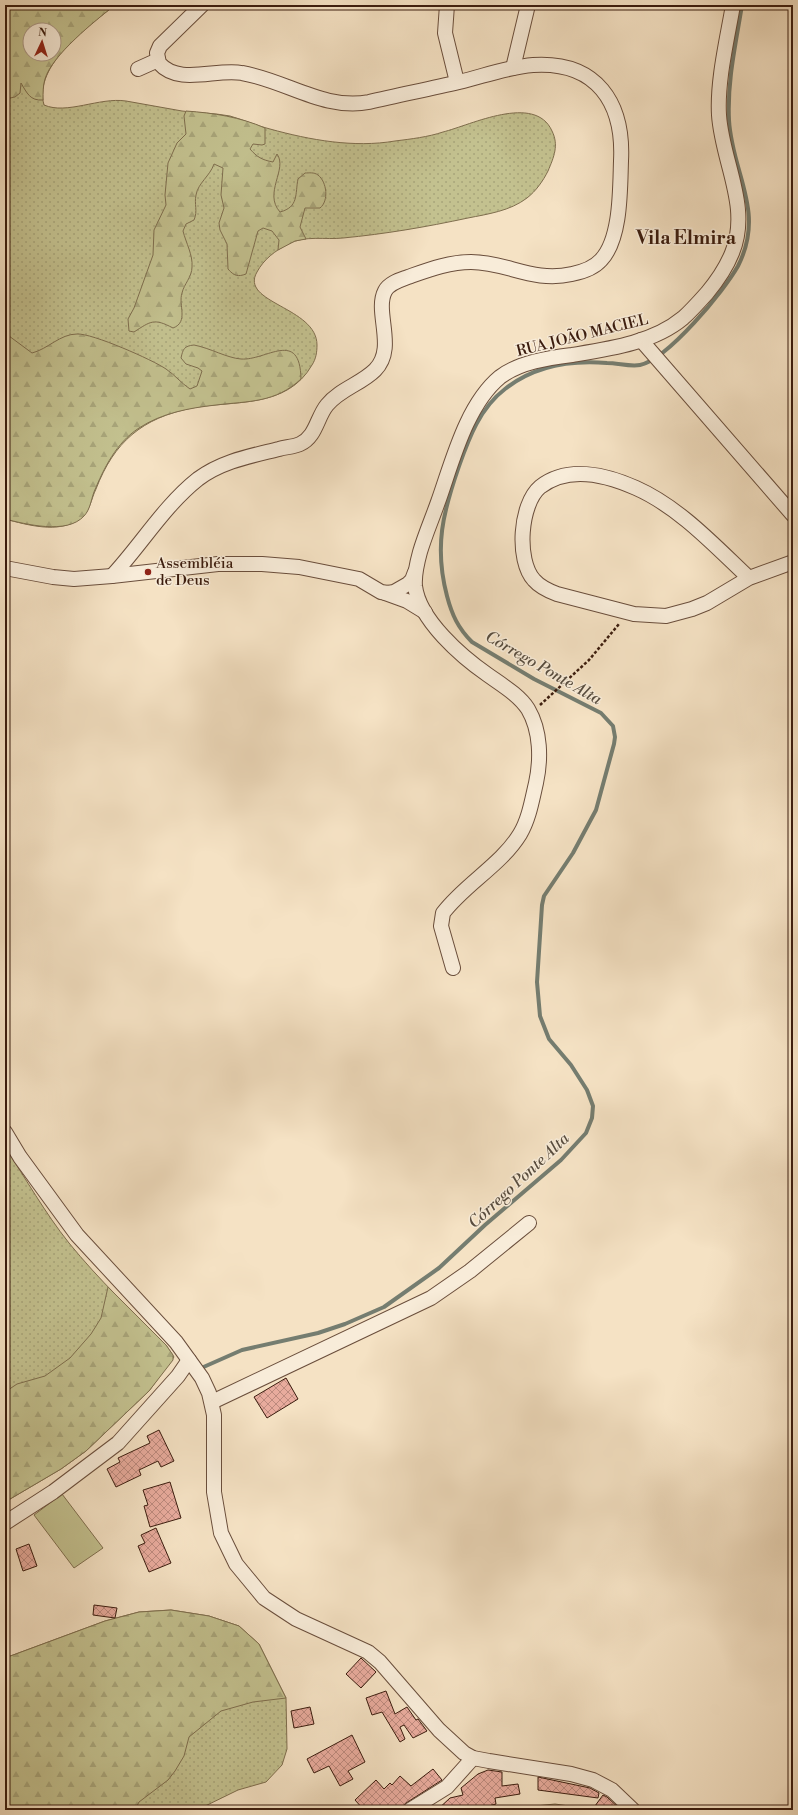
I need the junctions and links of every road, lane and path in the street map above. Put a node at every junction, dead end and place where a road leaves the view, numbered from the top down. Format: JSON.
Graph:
{"nodes":[{"id":1,"x":202,"y":5,"type":"edge"},
{"id":2,"x":446,"y":5,"type":"edge"},
{"id":3,"x":528,"y":5,"type":"edge"},
{"id":4,"x":733,"y":5,"type":"edge"},
{"id":5,"x":158,"y":60,"type":"junction"},
{"id":6,"x":513,"y":68,"type":"junction"},
{"id":7,"x":138,"y":69,"type":"dead end"},
{"id":8,"x":457,"y":82,"type":"junction"},
{"id":9,"x":641,"y":340,"type":"junction"},
{"id":10,"x":793,"y":515,"type":"edge"},
{"id":11,"x":793,"y":562,"type":"edge"},
{"id":12,"x":5,"y":568,"type":"edge"},
{"id":13,"x":415,"y":572,"type":"junction"},
{"id":14,"x":112,"y":576,"type":"junction"},
{"id":15,"x":749,"y":578,"type":"junction"},
{"id":16,"x":380,"y":592,"type":"junction"},
{"id":17,"x":426,"y":612,"type":"junction"},
{"id":18,"x":629,"y":612,"type":"junction"},
{"id":19,"x":530,"y":712,"type":"junction"},
{"id":20,"x":453,"y":968,"type":"dead end"},
{"id":21,"x":5,"y":1132,"type":"edge"},
{"id":22,"x":529,"y":1223,"type":"dead end"},
{"id":23,"x":188,"y":1360,"type":"junction"},
{"id":24,"x":212,"y":1402,"type":"junction"},
{"id":25,"x":5,"y":1522,"type":"edge"},
{"id":26,"x":473,"y":1758,"type":"junction"},
{"id":27,"x":410,"y":1810,"type":"edge"},
{"id":28,"x":633,"y":1810,"type":"edge"}],
"edges":[{"from":1,"to":5,"type":"street"},
{"from":2,"to":8,"type":"street"},
{"from":3,"to":6,"type":"street"},
{"from":4,"to":9,"type":"street","name":"RUA JOÃO MACIEL"},
{"from":5,"to":7,"type":"street"},
{"from":5,"to":8,"type":"street"},
{"from":6,"to":8,"type":"street"},
{"from":6,"to":14,"type":"street"},
{"from":9,"to":10,"type":"street"},
{"from":9,"to":13,"type":"street","name":"RUA JOÃO MACIEL"},
{"from":11,"to":15,"type":"street"},
{"from":12,"to":14,"type":"street"},
{"from":13,"to":16,"type":"street"},
{"from":13,"to":17,"type":"street"},
{"from":14,"to":16,"type":"street"},
{"from":15,"to":18,"type":"street"},
{"from":15,"to":18,"type":"street"},
{"from":16,"to":17,"type":"street"},
{"from":17,"to":19,"type":"street"},
{"from":18,"to":19,"type":"path"},
{"from":19,"to":20,"type":"street"},
{"from":21,"to":23,"type":"street"},
{"from":22,"to":24,"type":"street"},
{"from":23,"to":24,"type":"street"},
{"from":23,"to":25,"type":"street"},
{"from":24,"to":26,"type":"street"},
{"from":26,"to":27,"type":"street"},
{"from":26,"to":28,"type":"street"}]}
